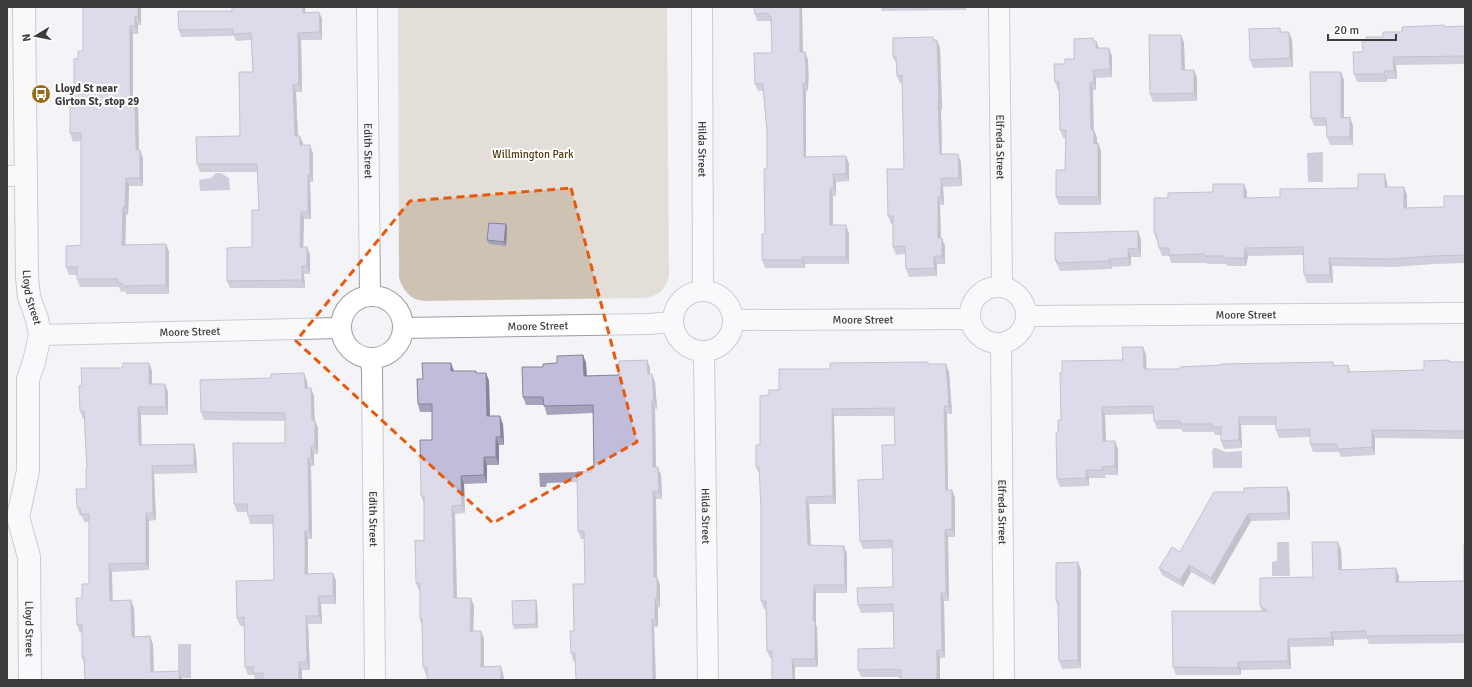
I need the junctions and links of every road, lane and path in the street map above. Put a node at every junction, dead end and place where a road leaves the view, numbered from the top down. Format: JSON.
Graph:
{"nodes":[{"id":1,"x":24,"y":7,"type":"edge"},
{"id":2,"x":367,"y":7,"type":"edge"},
{"id":3,"x":702,"y":7,"type":"edge"},
{"id":4,"x":999,"y":7,"type":"edge"},
{"id":5,"x":17,"y":175,"type":"edge"},
{"id":6,"x":1002,"y":286,"type":"junction"},
{"id":7,"x":703,"y":291,"type":"junction"},
{"id":8,"x":370,"y":295,"type":"junction"},
{"id":9,"x":1465,"y":313,"type":"edge"},
{"id":10,"x":1027,"y":316,"type":"junction"},
{"id":11,"x":970,"y":319,"type":"junction"},
{"id":12,"x":733,"y":320,"type":"junction"},
{"id":13,"x":673,"y":322,"type":"junction"},
{"id":14,"x":340,"y":328,"type":"junction"},
{"id":15,"x":403,"y":328,"type":"junction"},
{"id":16,"x":40,"y":335,"type":"junction"},
{"id":17,"x":1001,"y":343,"type":"junction"},
{"id":18,"x":704,"y":351,"type":"junction"},
{"id":19,"x":370,"y":358,"type":"junction"},
{"id":20,"x":13,"y":517,"type":"edge"},
{"id":21,"x":30,"y":680,"type":"edge"},
{"id":22,"x":375,"y":680,"type":"edge"},
{"id":23,"x":708,"y":680,"type":"edge"},
{"id":24,"x":1004,"y":680,"type":"edge"}],
"edges":[{"from":1,"to":5,"type":"street","name":"Lloyd Street"},
{"from":2,"to":8,"type":"street","name":"Edith Street"},
{"from":3,"to":7,"type":"street","name":"Hilda Street"},
{"from":4,"to":6,"type":"street","name":"Elfreda Street"},
{"from":5,"to":16,"type":"street","name":"Lloyd Street"},
{"from":6,"to":10,"type":"street"},
{"from":6,"to":11,"type":"street"},
{"from":7,"to":12,"type":"street"},
{"from":7,"to":13,"type":"street"},
{"from":8,"to":14,"type":"street"},
{"from":8,"to":15,"type":"street"},
{"from":9,"to":10,"type":"street","name":"Moore Street"},
{"from":10,"to":17,"type":"street"},
{"from":11,"to":12,"type":"street","name":"Moore Street"},
{"from":11,"to":17,"type":"street"},
{"from":12,"to":18,"type":"street"},
{"from":13,"to":15,"type":"street","name":"Moore Street"},
{"from":13,"to":18,"type":"street"},
{"from":14,"to":16,"type":"street","name":"Moore Street"},
{"from":14,"to":19,"type":"street"},
{"from":15,"to":19,"type":"street"},
{"from":16,"to":20,"type":"street","name":"Lloyd Street"},
{"from":17,"to":24,"type":"street","name":"Elfreda Street"},
{"from":18,"to":23,"type":"street","name":"Hilda Street"},
{"from":19,"to":22,"type":"street","name":"Edith Street"},
{"from":20,"to":21,"type":"street","name":"Lloyd Street"}]}
